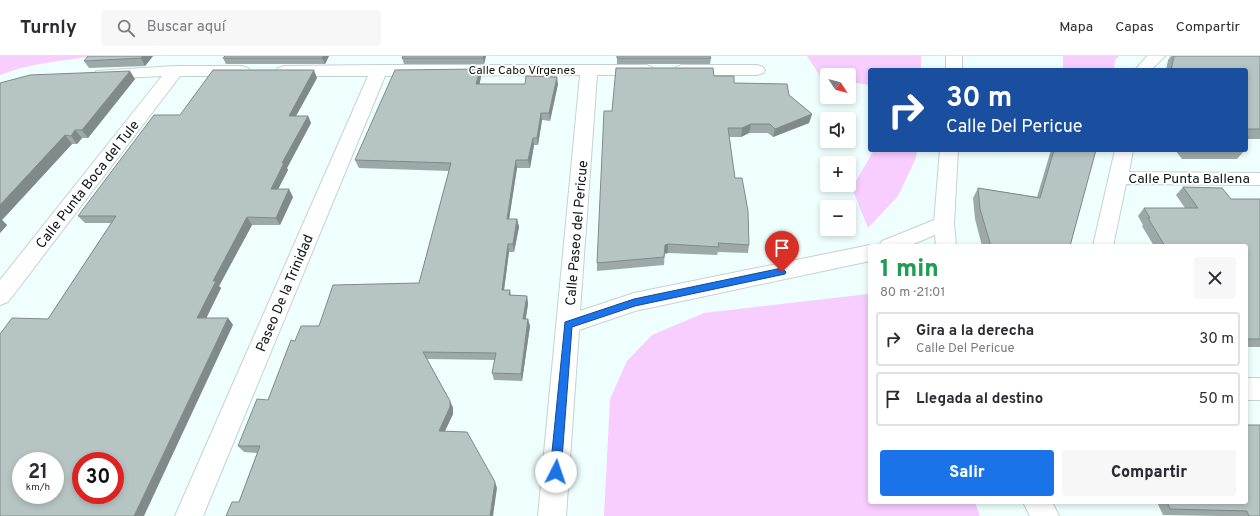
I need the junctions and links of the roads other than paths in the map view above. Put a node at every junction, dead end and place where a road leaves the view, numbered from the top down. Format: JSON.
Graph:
{"nodes":[{"id":1,"x":954,"y":56,"type":"edge"},
{"id":2,"x":1157,"y":56,"type":"edge"},
{"id":3,"x":954,"y":68,"type":"edge"},
{"id":4,"x":1144,"y":68,"type":"edge"},
{"id":5,"x":379,"y":70,"type":"junction"},
{"id":6,"x":589,"y":70,"type":"junction"},
{"id":7,"x":757,"y":70,"type":"dead end"},
{"id":8,"x":175,"y":71,"type":"junction"},
{"id":9,"x":89,"y":75,"type":"edge"},
{"id":10,"x":949,"y":152,"type":"edge"},
{"id":11,"x":1124,"y":152,"type":"edge"},
{"id":12,"x":1118,"y":178,"type":"junction"},
{"id":13,"x":1260,"y":179,"type":"edge"},
{"id":14,"x":944,"y":223,"type":"junction"},
{"id":15,"x":894,"y":244,"type":"edge"},
{"id":16,"x":946,"y":244,"type":"edge"},
{"id":17,"x":1103,"y":244,"type":"edge"},
{"id":18,"x":868,"y":253,"type":"edge"},
{"id":19,"x":0,"y":296,"type":"edge"},
{"id":20,"x":568,"y":324,"type":"junction"},
{"id":21,"x":1248,"y":389,"type":"edge"},
{"id":22,"x":1260,"y":389,"type":"edge"},
{"id":23,"x":1038,"y":504,"type":"edge"},
{"id":24,"x":189,"y":516,"type":"edge"},
{"id":25,"x":552,"y":516,"type":"edge"},
{"id":26,"x":1045,"y":516,"type":"edge"}],
"edges":[{"from":1,"to":3,"type":"street"},
{"from":2,"to":4,"type":"street"},
{"from":5,"to":6,"type":"street","name":"Calle Cabo Vírgenes"},
{"from":5,"to":8,"type":"street","name":"Calle Cabo Vírgenes"},
{"from":5,"to":24,"type":"street","name":"Paseo De la Trinidad"},
{"from":6,"to":7,"type":"street","name":"Calle Cabo Vírgenes"},
{"from":6,"to":20,"type":"street","name":"Calle Paseo del Pericue"},
{"from":8,"to":9,"type":"street","name":"Calle Cabo Vírgenes"},
{"from":8,"to":19,"type":"street","name":"Calle Punta Boca del Tule"},
{"from":10,"to":14,"type":"street"},
{"from":11,"to":12,"type":"street"},
{"from":12,"to":13,"type":"street","name":"Calle Punta Ballena"},
{"from":12,"to":17,"type":"street"},
{"from":14,"to":15,"type":"street"},
{"from":14,"to":16,"type":"street"},
{"from":18,"to":20,"type":"street"},
{"from":20,"to":25,"type":"street","name":"Calle Paseo del Pericue"},
{"from":21,"to":22,"type":"street"},
{"from":23,"to":26,"type":"street"}]}
